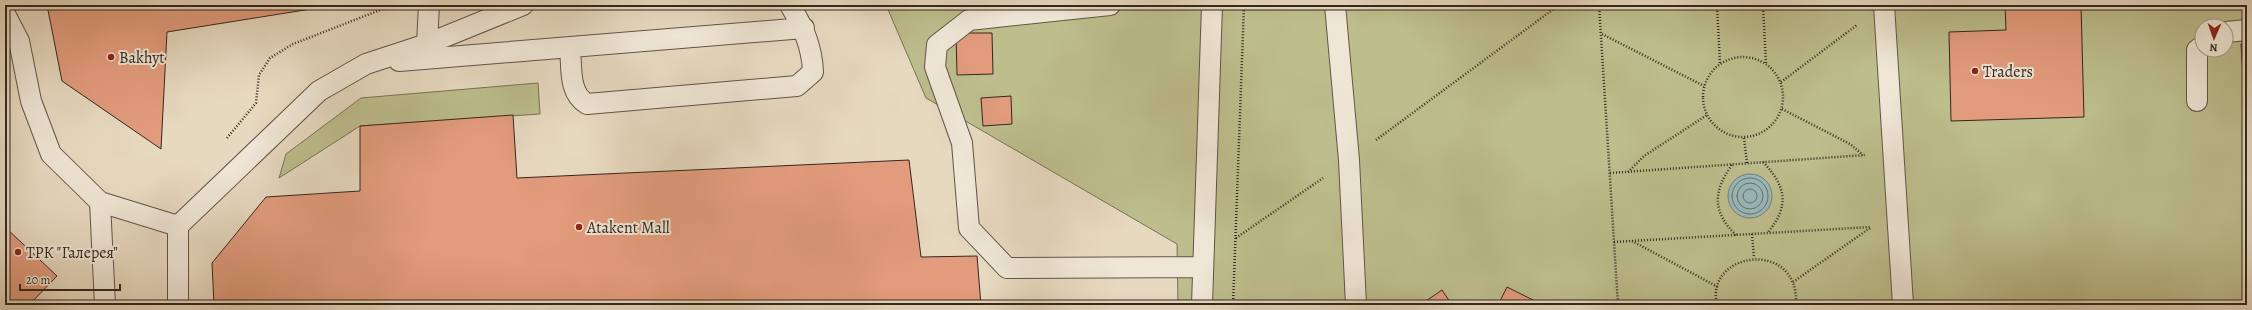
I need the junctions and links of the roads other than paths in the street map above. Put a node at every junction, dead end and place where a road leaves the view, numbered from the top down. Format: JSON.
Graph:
{"nodes":[{"id":1,"x":429,"y":5,"type":"edge"},
{"id":2,"x":523,"y":5,"type":"edge"},
{"id":3,"x":790,"y":5,"type":"edge"},
{"id":4,"x":1110,"y":5,"type":"edge"},
{"id":5,"x":1212,"y":5,"type":"edge"},
{"id":6,"x":1335,"y":5,"type":"edge"},
{"id":7,"x":1884,"y":5,"type":"edge"},
{"id":8,"x":5,"y":14,"type":"edge"},
{"id":9,"x":804,"y":28,"type":"junction"},
{"id":10,"x":2247,"y":30,"type":"edge"},
{"id":11,"x":2234,"y":31,"type":"edge"},
{"id":12,"x":12,"y":42,"type":"edge"},
{"id":13,"x":427,"y":44,"type":"junction"},
{"id":14,"x":570,"y":47,"type":"junction"},
{"id":15,"x":2197,"y":58,"type":"edge"},
{"id":16,"x":366,"y":64,"type":"junction"},
{"id":17,"x":2197,"y":102,"type":"dead end"},
{"id":18,"x":100,"y":202,"type":"junction"},
{"id":19,"x":178,"y":226,"type":"junction"},
{"id":20,"x":1202,"y":267,"type":"junction"},
{"id":21,"x":105,"y":305,"type":"edge"},
{"id":22,"x":178,"y":305,"type":"edge"},
{"id":23,"x":1202,"y":305,"type":"edge"},
{"id":24,"x":1356,"y":305,"type":"edge"},
{"id":25,"x":1903,"y":305,"type":"edge"}],
"edges":[{"from":1,"to":13,"type":"lane"},
{"from":2,"to":13,"type":"lane"},
{"from":3,"to":9,"type":"lane"},
{"from":4,"to":20,"type":"lane"},
{"from":5,"to":20,"type":"lane"},
{"from":6,"to":24,"type":"lane"},
{"from":7,"to":25,"type":"lane"},
{"from":8,"to":12,"type":"lane"},
{"from":9,"to":14,"type":"lane"},
{"from":9,"to":14,"type":"lane"},
{"from":10,"to":11,"type":"lane"},
{"from":12,"to":18,"type":"lane"},
{"from":13,"to":16,"type":"lane"},
{"from":14,"to":16,"type":"lane"},
{"from":15,"to":17,"type":"lane"},
{"from":16,"to":19,"type":"lane"},
{"from":18,"to":19,"type":"lane"},
{"from":18,"to":21,"type":"lane"},
{"from":19,"to":22,"type":"lane"},
{"from":20,"to":23,"type":"lane"}]}
